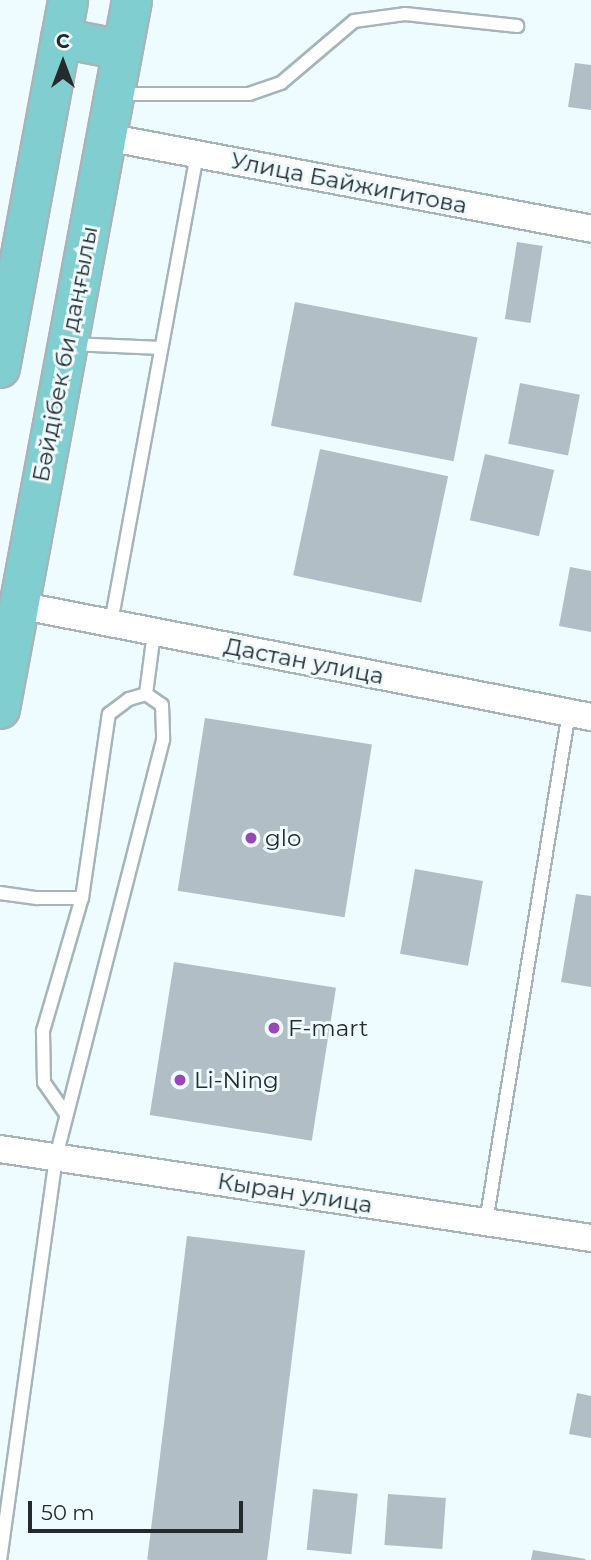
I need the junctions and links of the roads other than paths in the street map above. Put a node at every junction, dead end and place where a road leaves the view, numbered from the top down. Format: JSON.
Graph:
{"nodes":[{"id":1,"x":68,"y":0,"type":"edge"},
{"id":2,"x":132,"y":0,"type":"edge"},
{"id":3,"x":517,"y":26,"type":"dead end"},
{"id":4,"x":61,"y":38,"type":"junction"},
{"id":5,"x":122,"y":50,"type":"junction"},
{"id":6,"x":114,"y":94,"type":"junction"},
{"id":7,"x":106,"y":137,"type":"junction"},
{"id":8,"x":197,"y":154,"type":"junction"},
{"id":9,"x":591,"y":229,"type":"edge"},
{"id":10,"x":67,"y":344,"type":"junction"},
{"id":11,"x":161,"y":348,"type":"junction"},
{"id":12,"x":0,"y":368,"type":"edge"},
{"id":13,"x":18,"y":605,"type":"junction"},
{"id":14,"x":111,"y":623,"type":"junction"},
{"id":15,"x":154,"y":632,"type":"junction"},
{"id":16,"x":146,"y":694,"type":"junction"},
{"id":17,"x":0,"y":709,"type":"edge"},
{"id":18,"x":580,"y":714,"type":"edge"},
{"id":19,"x":0,"y":893,"type":"edge"},
{"id":20,"x":82,"y":898,"type":"junction"},
{"id":21,"x":66,"y":1114,"type":"junction"},
{"id":22,"x":0,"y":1149,"type":"edge"},
{"id":23,"x":56,"y":1157,"type":"junction"},
{"id":24,"x":486,"y":1222,"type":"junction"},
{"id":25,"x":591,"y":1238,"type":"edge"},
{"id":26,"x":0,"y":1560,"type":"edge"}],
"edges":[{"from":1,"to":4,"type":"main road"},
{"from":2,"to":5,"type":"main road","name":"Бәйдібек би даңғылы"},
{"from":3,"to":6,"type":"lane"},
{"from":4,"to":5,"type":"main road"},
{"from":4,"to":12,"type":"main road"},
{"from":5,"to":6,"type":"main road","name":"Бәйдібек би даңғылы"},
{"from":6,"to":7,"type":"main road","name":"Бәйдібек би даңғылы"},
{"from":7,"to":8,"type":"street","name":"Улица Байжигитова"},
{"from":7,"to":10,"type":"main road","name":"Бәйдібек би даңғылы"},
{"from":8,"to":9,"type":"street","name":"Улица Байжигитова"},
{"from":8,"to":11,"type":"lane"},
{"from":10,"to":11,"type":"lane"},
{"from":10,"to":13,"type":"main road","name":"Бәйдібек би даңғылы"},
{"from":11,"to":14,"type":"lane"},
{"from":13,"to":14,"type":"street","name":"Дастан улица"},
{"from":13,"to":17,"type":"main road","name":"Бәйдібек би даңғылы"},
{"from":14,"to":15,"type":"street","name":"Дастан улица"},
{"from":15,"to":16,"type":"lane"},
{"from":15,"to":18,"type":"street","name":"Дастан улица"},
{"from":16,"to":20,"type":"lane"},
{"from":16,"to":21,"type":"lane"},
{"from":18,"to":24,"type":"lane"},
{"from":19,"to":20,"type":"lane"},
{"from":20,"to":21,"type":"lane"},
{"from":21,"to":23,"type":"lane"},
{"from":22,"to":23,"type":"street","name":"Кыран улица"},
{"from":23,"to":24,"type":"street","name":"Кыран улица"},
{"from":23,"to":26,"type":"lane"},
{"from":24,"to":25,"type":"street","name":"Кыран улица"}]}
